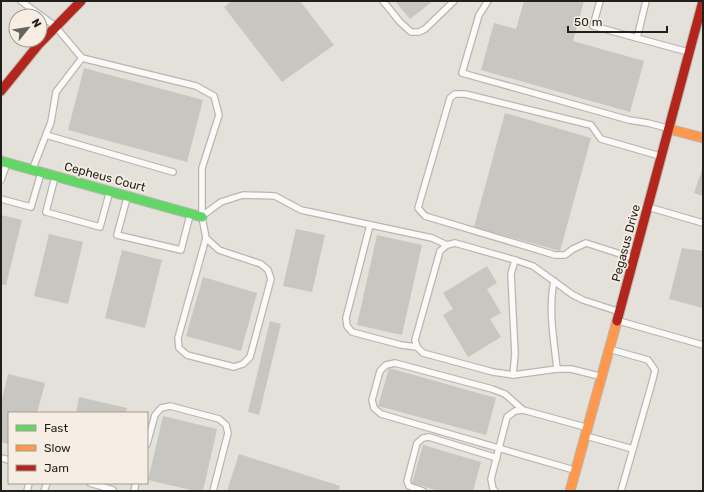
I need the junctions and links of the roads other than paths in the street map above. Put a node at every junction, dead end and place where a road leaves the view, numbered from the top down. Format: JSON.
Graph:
{"nodes":[{"id":1,"x":21,"y":1,"type":"edge"},
{"id":2,"x":81,"y":1,"type":"edge"},
{"id":3,"x":383,"y":1,"type":"edge"},
{"id":4,"x":454,"y":1,"type":"edge"},
{"id":5,"x":488,"y":1,"type":"edge"},
{"id":6,"x":600,"y":1,"type":"edge"},
{"id":7,"x":646,"y":1,"type":"edge"},
{"id":8,"x":703,"y":1,"type":"edge"},
{"id":9,"x":55,"y":26,"type":"junction"},
{"id":10,"x":637,"y":38,"type":"junction"},
{"id":11,"x":690,"y":52,"type":"junction"},
{"id":12,"x":82,"y":58,"type":"junction"},
{"id":13,"x":1,"y":91,"type":"edge"},
{"id":14,"x":669,"y":129,"type":"junction"},
{"id":15,"x":46,"y":135,"type":"junction"},
{"id":16,"x":703,"y":138,"type":"edge"},
{"id":17,"x":662,"y":156,"type":"junction"},
{"id":18,"x":4,"y":162,"type":"edge"},
{"id":19,"x":37,"y":171,"type":"junction"},
{"id":20,"x":173,"y":172,"type":"dead end"},
{"id":21,"x":55,"y":176,"type":"junction"},
{"id":22,"x":1,"y":180,"type":"edge"},
{"id":23,"x":110,"y":191,"type":"junction"},
{"id":24,"x":127,"y":196,"type":"junction"},
{"id":25,"x":1,"y":199,"type":"edge"},
{"id":26,"x":648,"y":207,"type":"junction"},
{"id":27,"x":190,"y":213,"type":"junction"},
{"id":28,"x":202,"y":216,"type":"junction"},
{"id":29,"x":703,"y":223,"type":"edge"},
{"id":30,"x":370,"y":225,"type":"junction"},
{"id":31,"x":206,"y":238,"type":"junction"},
{"id":32,"x":447,"y":245,"type":"junction"},
{"id":33,"x":634,"y":259,"type":"junction"},
{"id":34,"x":515,"y":260,"type":"junction"},
{"id":35,"x":554,"y":281,"type":"junction"},
{"id":36,"x":618,"y":316,"type":"junction"},
{"id":37,"x":703,"y":345,"type":"edge"},
{"id":38,"x":417,"y":347,"type":"junction"},
{"id":39,"x":609,"y":349,"type":"junction"},
{"id":40,"x":557,"y":369,"type":"junction"},
{"id":41,"x":513,"y":375,"type":"junction"},
{"id":42,"x":601,"y":377,"type":"junction"},
{"id":43,"x":523,"y":410,"type":"junction"},
{"id":44,"x":586,"y":432,"type":"junction"},
{"id":45,"x":148,"y":440,"type":"edge"},
{"id":46,"x":499,"y":448,"type":"junction"},
{"id":47,"x":633,"y":449,"type":"junction"},
{"id":48,"x":496,"y":458,"type":"junction"},
{"id":49,"x":576,"y":470,"type":"junction"},
{"id":50,"x":93,"y":484,"type":"edge"},
{"id":51,"x":112,"y":491,"type":"edge"},
{"id":52,"x":213,"y":491,"type":"edge"},
{"id":53,"x":423,"y":491,"type":"edge"},
{"id":54,"x":495,"y":491,"type":"edge"},
{"id":55,"x":570,"y":491,"type":"edge"},
{"id":56,"x":621,"y":491,"type":"edge"}],
"edges":[{"from":1,"to":9,"type":"lane"},
{"from":2,"to":9,"type":"street"},
{"from":3,"to":4,"type":"lane"},
{"from":5,"to":14,"type":"lane"},
{"from":6,"to":10,"type":"lane"},
{"from":7,"to":10,"type":"lane"},
{"from":8,"to":11,"type":"street","name":"Pegasus Drive"},
{"from":9,"to":12,"type":"lane"},
{"from":9,"to":13,"type":"street"},
{"from":10,"to":11,"type":"lane"},
{"from":11,"to":14,"type":"street","name":"Pegasus Drive"},
{"from":12,"to":15,"type":"lane"},
{"from":12,"to":28,"type":"lane"},
{"from":14,"to":16,"type":"street"},
{"from":14,"to":17,"type":"street","name":"Pegasus Drive"},
{"from":15,"to":19,"type":"lane"},
{"from":15,"to":20,"type":"lane"},
{"from":17,"to":26,"type":"street","name":"Pegasus Drive"},
{"from":17,"to":33,"type":"lane"},
{"from":18,"to":19,"type":"street","name":"Cepheus Court"},
{"from":18,"to":22,"type":"lane"},
{"from":19,"to":21,"type":"street","name":"Cepheus Court"},
{"from":19,"to":25,"type":"lane"},
{"from":21,"to":23,"type":"street","name":"Cepheus Court"},
{"from":21,"to":23,"type":"lane"},
{"from":23,"to":24,"type":"street","name":"Cepheus Court"},
{"from":24,"to":27,"type":"street","name":"Cepheus Court"},
{"from":24,"to":27,"type":"lane"},
{"from":26,"to":29,"type":"lane"},
{"from":26,"to":33,"type":"street","name":"Pegasus Drive"},
{"from":27,"to":28,"type":"street","name":"Cepheus Court"},
{"from":28,"to":30,"type":"lane"},
{"from":28,"to":31,"type":"lane"},
{"from":30,"to":32,"type":"lane"},
{"from":30,"to":38,"type":"lane"},
{"from":31,"to":31,"type":"lane"},
{"from":32,"to":34,"type":"lane"},
{"from":32,"to":38,"type":"lane"},
{"from":33,"to":36,"type":"street","name":"Pegasus Drive"},
{"from":34,"to":35,"type":"lane"},
{"from":34,"to":41,"type":"lane"},
{"from":35,"to":36,"type":"lane"},
{"from":35,"to":40,"type":"lane"},
{"from":36,"to":37,"type":"lane"},
{"from":36,"to":39,"type":"street","name":"Pegasus Drive"},
{"from":38,"to":41,"type":"lane"},
{"from":39,"to":42,"type":"street","name":"Pegasus Drive"},
{"from":39,"to":47,"type":"lane"},
{"from":40,"to":41,"type":"lane"},
{"from":40,"to":42,"type":"lane"},
{"from":42,"to":44,"type":"street","name":"Pegasus Drive"},
{"from":43,"to":44,"type":"lane"},
{"from":43,"to":46,"type":"lane"},
{"from":43,"to":46,"type":"lane"},
{"from":44,"to":47,"type":"lane"},
{"from":44,"to":49,"type":"street","name":"Pegasus Drive"},
{"from":45,"to":52,"type":"lane"},
{"from":46,"to":48,"type":"lane"},
{"from":46,"to":49,"type":"lane"},
{"from":47,"to":56,"type":"lane"},
{"from":48,"to":53,"type":"lane"},
{"from":48,"to":54,"type":"lane"},
{"from":49,"to":55,"type":"street","name":"Pegasus Drive"},
{"from":50,"to":51,"type":"lane"}]}
